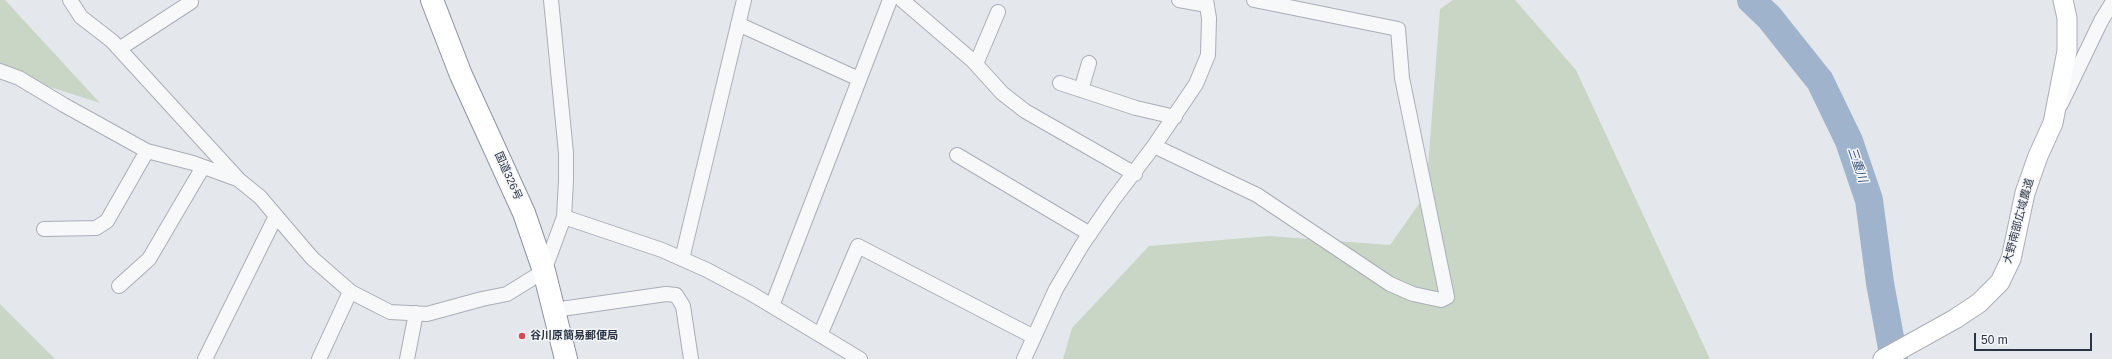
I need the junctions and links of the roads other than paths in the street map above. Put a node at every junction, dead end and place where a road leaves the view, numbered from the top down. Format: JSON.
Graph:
{"nodes":[{"id":1,"x":70,"y":0,"type":"edge"},
{"id":2,"x":432,"y":0,"type":"edge"},
{"id":3,"x":551,"y":0,"type":"edge"},
{"id":4,"x":744,"y":0,"type":"edge"},
{"id":5,"x":890,"y":0,"type":"edge"},
{"id":6,"x":902,"y":0,"type":"edge"},
{"id":7,"x":1179,"y":0,"type":"edge"},
{"id":8,"x":1254,"y":0,"type":"edge"},
{"id":9,"x":2063,"y":0,"type":"edge"},
{"id":10,"x":191,"y":2,"type":"dead end"},
{"id":11,"x":1207,"y":3,"type":"edge"},
{"id":12,"x":2112,"y":3,"type":"edge"},
{"id":13,"x":998,"y":12,"type":"dead end"},
{"id":14,"x":738,"y":24,"type":"junction"},
{"id":15,"x":119,"y":49,"type":"junction"},
{"id":16,"x":1089,"y":63,"type":"dead end"},
{"id":17,"x":976,"y":64,"type":"junction"},
{"id":18,"x":0,"y":70,"type":"edge"},
{"id":19,"x":859,"y":79,"type":"junction"},
{"id":20,"x":1060,"y":83,"type":"dead end"},
{"id":21,"x":1081,"y":90,"type":"junction"},
{"id":22,"x":1175,"y":117,"type":"junction"},
{"id":23,"x":2053,"y":123,"type":"junction"},
{"id":24,"x":1154,"y":146,"type":"junction"},
{"id":25,"x":147,"y":151,"type":"junction"},
{"id":26,"x":957,"y":155,"type":"dead end"},
{"id":27,"x":203,"y":167,"type":"junction"},
{"id":28,"x":1135,"y":174,"type":"junction"},
{"id":29,"x":239,"y":180,"type":"junction"},
{"id":30,"x":276,"y":216,"type":"junction"},
{"id":31,"x":564,"y":216,"type":"junction"},
{"id":32,"x":44,"y":229,"type":"dead end"},
{"id":33,"x":1090,"y":234,"type":"junction"},
{"id":34,"x":682,"y":259,"type":"junction"},
{"id":35,"x":544,"y":270,"type":"junction"},
{"id":36,"x":119,"y":286,"type":"dead end"},
{"id":37,"x":350,"y":292,"type":"junction"},
{"id":38,"x":772,"y":306,"type":"junction"},
{"id":39,"x":554,"y":310,"type":"junction"},
{"id":40,"x":416,"y":313,"type":"junction"},
{"id":41,"x":820,"y":335,"type":"junction"},
{"id":42,"x":1034,"y":337,"type":"junction"},
{"id":43,"x":205,"y":359,"type":"edge"},
{"id":44,"x":319,"y":359,"type":"edge"},
{"id":45,"x":407,"y":359,"type":"edge"},
{"id":46,"x":566,"y":359,"type":"edge"},
{"id":47,"x":691,"y":359,"type":"edge"},
{"id":48,"x":860,"y":359,"type":"edge"},
{"id":49,"x":1024,"y":359,"type":"edge"},
{"id":50,"x":1883,"y":359,"type":"edge"}],
"edges":[{"from":1,"to":15,"type":"street"},
{"from":2,"to":35,"type":"highway","name":"国道326号"},
{"from":3,"to":31,"type":"street"},
{"from":4,"to":14,"type":"street"},
{"from":5,"to":19,"type":"street"},
{"from":6,"to":17,"type":"street"},
{"from":7,"to":11,"type":"street"},
{"from":8,"to":24,"type":"street"},
{"from":9,"to":23,"type":"street","name":"大野南部広域農道"},
{"from":10,"to":15,"type":"street"},
{"from":11,"to":22,"type":"street"},
{"from":12,"to":23,"type":"street"},
{"from":13,"to":17,"type":"street"},
{"from":14,"to":19,"type":"street"},
{"from":14,"to":34,"type":"street"},
{"from":15,"to":29,"type":"street"},
{"from":16,"to":21,"type":"street"},
{"from":17,"to":28,"type":"street"},
{"from":18,"to":25,"type":"street"},
{"from":19,"to":38,"type":"street"},
{"from":20,"to":21,"type":"street"},
{"from":21,"to":22,"type":"street"},
{"from":22,"to":24,"type":"street"},
{"from":23,"to":50,"type":"street","name":"大野南部広域農道"},
{"from":24,"to":28,"type":"street"},
{"from":25,"to":27,"type":"street"},
{"from":25,"to":32,"type":"street"},
{"from":26,"to":33,"type":"street"},
{"from":27,"to":29,"type":"street"},
{"from":27,"to":36,"type":"street"},
{"from":28,"to":33,"type":"street"},
{"from":29,"to":30,"type":"street"},
{"from":30,"to":37,"type":"street"},
{"from":30,"to":43,"type":"street"},
{"from":31,"to":34,"type":"street"},
{"from":31,"to":35,"type":"street"},
{"from":33,"to":42,"type":"street"},
{"from":34,"to":38,"type":"street"},
{"from":35,"to":39,"type":"highway","name":"国道326号"},
{"from":35,"to":40,"type":"street"},
{"from":37,"to":40,"type":"street"},
{"from":37,"to":44,"type":"street"},
{"from":38,"to":41,"type":"street"},
{"from":39,"to":46,"type":"highway","name":"国道326号"},
{"from":39,"to":47,"type":"street"},
{"from":40,"to":45,"type":"street"},
{"from":41,"to":42,"type":"street"},
{"from":41,"to":48,"type":"street"},
{"from":42,"to":49,"type":"street"}]}
